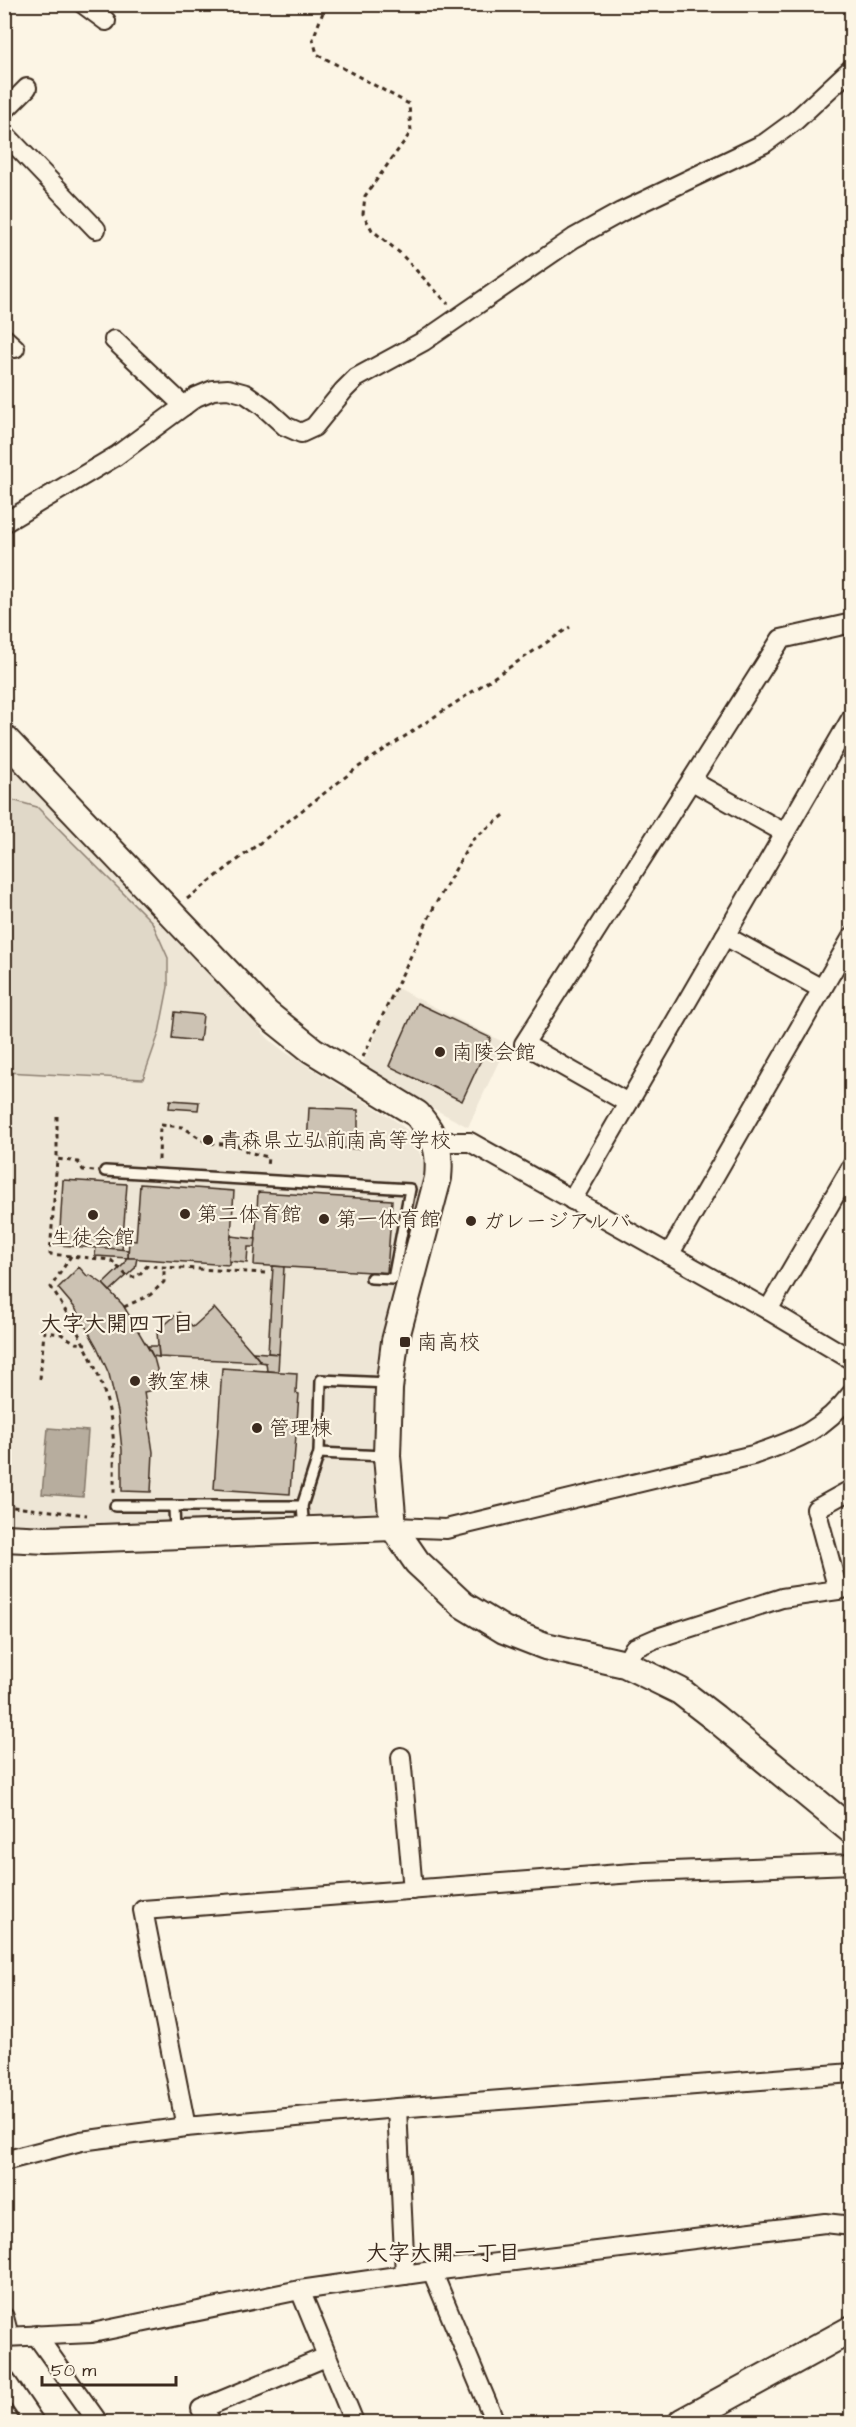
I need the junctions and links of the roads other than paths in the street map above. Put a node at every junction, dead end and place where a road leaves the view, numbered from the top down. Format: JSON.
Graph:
{"nodes":[{"id":1,"x":83,"y":4,"type":"edge"},
{"id":2,"x":106,"y":21,"type":"dead end"},
{"id":3,"x":852,"y":68,"type":"edge"},
{"id":4,"x":27,"y":88,"type":"dead end"},
{"id":5,"x":4,"y":111,"type":"edge"},
{"id":6,"x":4,"y":134,"type":"edge"},
{"id":7,"x":96,"y":229,"type":"dead end"},
{"id":8,"x":114,"y":340,"type":"dead end"},
{"id":9,"x":184,"y":406,"type":"junction"},
{"id":10,"x":4,"y":523,"type":"edge"},
{"id":11,"x":852,"y":623,"type":"edge"},
{"id":12,"x":852,"y":717,"type":"edge"},
{"id":13,"x":4,"y":738,"type":"edge"},
{"id":14,"x":692,"y":781,"type":"junction"},
{"id":15,"x":784,"y":833,"type":"junction"},
{"id":16,"x":725,"y":936,"type":"junction"},
{"id":17,"x":852,"y":938,"type":"edge"},
{"id":18,"x":822,"y":989,"type":"junction"},
{"id":19,"x":628,"y":1103,"type":"junction"},
{"id":20,"x":435,"y":1142,"type":"junction"},
{"id":21,"x":852,"y":1166,"type":"edge"},
{"id":22,"x":105,"y":1171,"type":"road end"},
{"id":23,"x":572,"y":1200,"type":"junction"},
{"id":24,"x":412,"y":1238,"type":"junction"},
{"id":25,"x":669,"y":1255,"type":"junction"},
{"id":26,"x":371,"y":1278,"type":"dead end"},
{"id":27,"x":768,"y":1310,"type":"junction"},
{"id":28,"x":852,"y":1360,"type":"edge"},
{"id":29,"x":390,"y":1383,"type":"junction"},
{"id":30,"x":852,"y":1393,"type":"edge"},
{"id":31,"x":319,"y":1453,"type":"junction"},
{"id":32,"x":387,"y":1456,"type":"junction"},
{"id":33,"x":852,"y":1489,"type":"edge"},
{"id":34,"x":115,"y":1506,"type":"road end"},
{"id":35,"x":174,"y":1507,"type":"junction"},
{"id":36,"x":303,"y":1518,"type":"junction"},
{"id":37,"x":393,"y":1527,"type":"junction"},
{"id":38,"x":175,"y":1535,"type":"junction"},
{"id":39,"x":4,"y":1538,"type":"edge"},
{"id":40,"x":845,"y":1589,"type":"edge"},
{"id":41,"x":625,"y":1664,"type":"junction"},
{"id":42,"x":401,"y":1757,"type":"dead end"},
{"id":43,"x":852,"y":1832,"type":"edge"},
{"id":44,"x":852,"y":1864,"type":"edge"},
{"id":45,"x":413,"y":1890,"type":"junction"},
{"id":46,"x":852,"y":2073,"type":"edge"},
{"id":47,"x":398,"y":2108,"type":"junction"},
{"id":48,"x":186,"y":2127,"type":"junction"},
{"id":49,"x":4,"y":2161,"type":"edge"},
{"id":50,"x":852,"y":2226,"type":"edge"},
{"id":51,"x":432,"y":2271,"type":"junction"},
{"id":52,"x":405,"y":2275,"type":"junction"},
{"id":53,"x":300,"y":2290,"type":"junction"},
{"id":54,"x":4,"y":2317,"type":"edge"},
{"id":55,"x":852,"y":2328,"type":"edge"},
{"id":56,"x":36,"y":2335,"type":"junction"},
{"id":57,"x":7,"y":2336,"type":"edge"},
{"id":58,"x":326,"y":2357,"type":"junction"},
{"id":59,"x":4,"y":2378,"type":"edge"},
{"id":60,"x":34,"y":2422,"type":"edge"},
{"id":61,"x":98,"y":2422,"type":"edge"},
{"id":62,"x":212,"y":2422,"type":"edge"},
{"id":63,"x":354,"y":2422,"type":"edge"},
{"id":64,"x":495,"y":2422,"type":"edge"},
{"id":65,"x":682,"y":2422,"type":"edge"}],
"edges":[{"from":1,"to":2,"type":"street"},
{"from":3,"to":9,"type":"street"},
{"from":4,"to":5,"type":"street"},
{"from":6,"to":7,"type":"street"},
{"from":8,"to":9,"type":"street"},
{"from":9,"to":10,"type":"street"},
{"from":11,"to":14,"type":"street"},
{"from":12,"to":15,"type":"street"},
{"from":13,"to":20,"type":"street"},
{"from":14,"to":15,"type":"street"},
{"from":14,"to":19,"type":"street"},
{"from":15,"to":16,"type":"street"},
{"from":16,"to":18,"type":"street"},
{"from":16,"to":19,"type":"street"},
{"from":17,"to":18,"type":"street"},
{"from":18,"to":25,"type":"street"},
{"from":19,"to":23,"type":"street"},
{"from":20,"to":23,"type":"street"},
{"from":20,"to":24,"type":"street"},
{"from":21,"to":27,"type":"street"},
{"from":22,"to":24,"type":"lane"},
{"from":23,"to":25,"type":"street"},
{"from":24,"to":26,"type":"lane"},
{"from":24,"to":29,"type":"street"},
{"from":25,"to":27,"type":"street"},
{"from":27,"to":28,"type":"street"},
{"from":29,"to":31,"type":"lane"},
{"from":29,"to":32,"type":"street"},
{"from":30,"to":37,"type":"street"},
{"from":31,"to":32,"type":"lane"},
{"from":31,"to":36,"type":"lane"},
{"from":32,"to":37,"type":"street"},
{"from":33,"to":40,"type":"street"},
{"from":34,"to":35,"type":"lane"},
{"from":35,"to":36,"type":"lane"},
{"from":35,"to":38,"type":"lane"},
{"from":36,"to":37,"type":"street"},
{"from":36,"to":38,"type":"street"},
{"from":37,"to":41,"type":"street"},
{"from":38,"to":39,"type":"street"},
{"from":40,"to":41,"type":"street"},
{"from":41,"to":43,"type":"street"},
{"from":42,"to":45,"type":"street"},
{"from":44,"to":45,"type":"street"},
{"from":45,"to":48,"type":"street"},
{"from":46,"to":47,"type":"street"},
{"from":47,"to":48,"type":"street"},
{"from":47,"to":52,"type":"street"},
{"from":48,"to":49,"type":"street"},
{"from":50,"to":51,"type":"street"},
{"from":51,"to":52,"type":"street"},
{"from":51,"to":64,"type":"street"},
{"from":52,"to":53,"type":"street"},
{"from":53,"to":56,"type":"street"},
{"from":53,"to":58,"type":"street"},
{"from":54,"to":57,"type":"street"},
{"from":55,"to":65,"type":"street"},
{"from":56,"to":57,"type":"street"},
{"from":56,"to":61,"type":"street"},
{"from":58,"to":62,"type":"street"},
{"from":58,"to":63,"type":"street"},
{"from":59,"to":60,"type":"street"}]}
